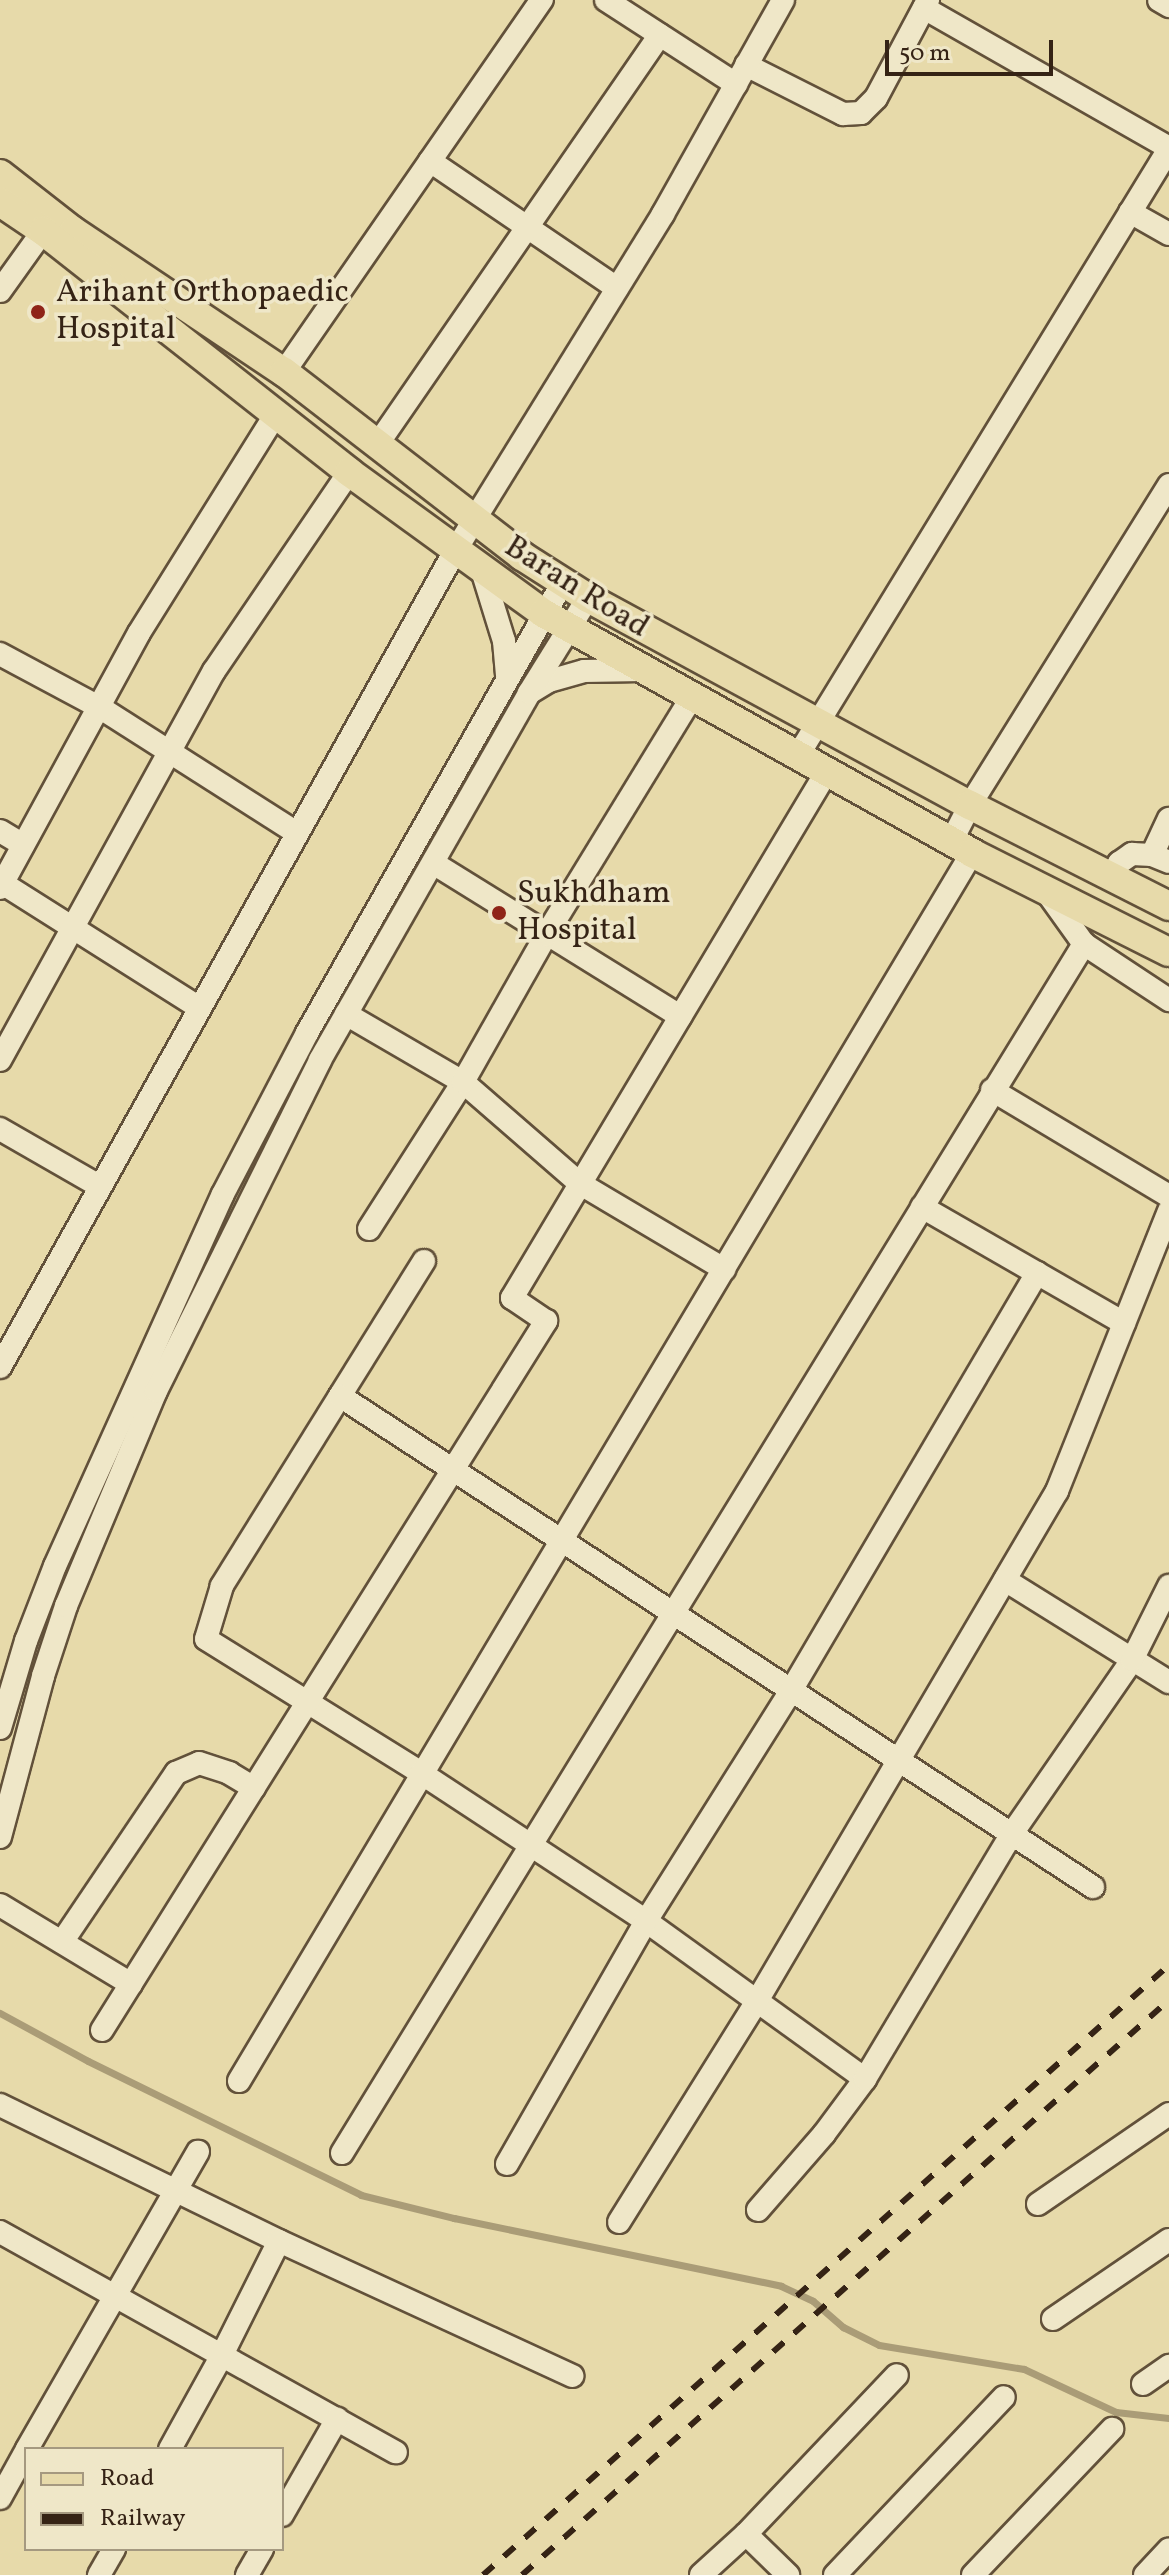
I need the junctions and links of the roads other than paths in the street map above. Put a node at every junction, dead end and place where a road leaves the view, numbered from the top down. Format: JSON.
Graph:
{"nodes":[{"id":1,"x":542,"y":0,"type":"edge"},
{"id":2,"x":606,"y":0,"type":"edge"},
{"id":3,"x":783,"y":0,"type":"edge"},
{"id":4,"x":1159,"y":0,"type":"edge"},
{"id":5,"x":926,"y":4,"type":"edge"},
{"id":6,"x":1169,"y":6,"type":"edge"},
{"id":7,"x":660,"y":35,"type":"junction"},
{"id":8,"x":741,"y":74,"type":"junction"},
{"id":9,"x":1169,"y":149,"type":"edge"},
{"id":10,"x":430,"y":161,"type":"junction"},
{"id":11,"x":0,"y":175,"type":"edge"},
{"id":12,"x":0,"y":202,"type":"edge"},
{"id":13,"x":1130,"y":212,"type":"junction"},
{"id":14,"x":528,"y":228,"type":"junction"},
{"id":15,"x":43,"y":231,"type":"junction"},
{"id":16,"x":1169,"y":234,"type":"edge"},
{"id":17,"x":617,"y":288,"type":"junction"},
{"id":18,"x":0,"y":291,"type":"edge"},
{"id":19,"x":284,"y":372,"type":"junction"},
{"id":20,"x":276,"y":414,"type":"junction"},
{"id":21,"x":377,"y":445,"type":"junction"},
{"id":22,"x":349,"y":472,"type":"junction"},
{"id":23,"x":1169,"y":485,"type":"edge"},
{"id":24,"x":476,"y":519,"type":"junction"},
{"id":25,"x":455,"y":551,"type":"junction"},
{"id":26,"x":482,"y":570,"type":"junction"},
{"id":27,"x":563,"y":582,"type":"junction"},
{"id":28,"x":588,"y":598,"type":"junction"},
{"id":29,"x":543,"y":613,"type":"junction"},
{"id":30,"x":568,"y":629,"type":"junction"},
{"id":31,"x":0,"y":654,"type":"edge"},
{"id":32,"x":643,"y":670,"type":"junction"},
{"id":33,"x":507,"y":678,"type":"junction"},
{"id":34,"x":529,"y":693,"type":"junction"},
{"id":35,"x":692,"y":697,"type":"junction"},
{"id":36,"x":99,"y":707,"type":"junction"},
{"id":37,"x":818,"y":722,"type":"junction"},
{"id":38,"x":170,"y":751,"type":"junction"},
{"id":39,"x":797,"y":757,"type":"junction"},
{"id":40,"x":826,"y":773,"type":"junction"},
{"id":41,"x":970,"y":805,"type":"junction"},
{"id":42,"x":1169,"y":819,"type":"edge"},
{"id":43,"x":0,"y":831,"type":"edge"},
{"id":44,"x":295,"y":832,"type":"junction"},
{"id":45,"x":23,"y":845,"type":"junction"},
{"id":46,"x":961,"y":848,"type":"junction"},
{"id":47,"x":1161,"y":859,"type":"edge"},
{"id":48,"x":433,"y":863,"type":"junction"},
{"id":49,"x":1113,"y":874,"type":"junction"},
{"id":50,"x":1,"y":886,"type":"edge"},
{"id":51,"x":1043,"y":886,"type":"junction"},
{"id":52,"x":1169,"y":906,"type":"edge"},
{"id":53,"x":74,"y":927,"type":"junction"},
{"id":54,"x":546,"y":935,"type":"junction"},
{"id":55,"x":1084,"y":944,"type":"junction"},
{"id":56,"x":1169,"y":952,"type":"edge"},
{"id":57,"x":1169,"y":1000,"type":"edge"},
{"id":58,"x":198,"y":1007,"type":"junction"},
{"id":59,"x":346,"y":1014,"type":"junction"},
{"id":60,"x":680,"y":1016,"type":"junction"},
{"id":61,"x":0,"y":1060,"type":"edge"},
{"id":62,"x":463,"y":1082,"type":"junction"},
{"id":63,"x":992,"y":1090,"type":"junction"},
{"id":64,"x":0,"y":1129,"type":"edge"},
{"id":65,"x":579,"y":1183,"type":"junction"},
{"id":66,"x":99,"y":1186,"type":"junction"},
{"id":67,"x":1169,"y":1196,"type":"edge"},
{"id":68,"x":922,"y":1207,"type":"junction"},
{"id":69,"x":1169,"y":1211,"type":"edge"},
{"id":70,"x":369,"y":1229,"type":"dead end"},
{"id":71,"x":424,"y":1261,"type":"dead end"},
{"id":72,"x":724,"y":1269,"type":"junction"},
{"id":73,"x":1037,"y":1273,"type":"junction"},
{"id":74,"x":1124,"y":1323,"type":"junction"},
{"id":75,"x":1,"y":1364,"type":"edge"},
{"id":76,"x":340,"y":1396,"type":"junction"},
{"id":77,"x":454,"y":1469,"type":"junction"},
{"id":78,"x":564,"y":1540,"type":"junction"},
{"id":79,"x":1005,"y":1580,"type":"junction"},
{"id":80,"x":1169,"y":1586,"type":"edge"},
{"id":81,"x":676,"y":1613,"type":"junction"},
{"id":82,"x":1132,"y":1660,"type":"junction"},
{"id":83,"x":1169,"y":1682,"type":"edge"},
{"id":84,"x":792,"y":1689,"type":"junction"},
{"id":85,"x":307,"y":1702,"type":"junction"},
{"id":86,"x":0,"y":1728,"type":"edge"},
{"id":87,"x":899,"y":1760,"type":"junction"},
{"id":88,"x":421,"y":1773,"type":"junction"},
{"id":89,"x":254,"y":1788,"type":"junction"},
{"id":90,"x":1011,"y":1835,"type":"junction"},
{"id":91,"x":0,"y":1837,"type":"edge"},
{"id":92,"x":533,"y":1846,"type":"junction"},
{"id":93,"x":1093,"y":1887,"type":"dead end"},
{"id":94,"x":0,"y":1905,"type":"edge"},
{"id":95,"x":646,"y":1921,"type":"junction"},
{"id":96,"x":62,"y":1942,"type":"junction"},
{"id":97,"x":131,"y":1984,"type":"junction"},
{"id":98,"x":757,"y":2001,"type":"junction"},
{"id":99,"x":102,"y":2030,"type":"dead end"},
{"id":100,"x":865,"y":2079,"type":"junction"},
{"id":101,"x":239,"y":2081,"type":"dead end"},
{"id":102,"x":0,"y":2105,"type":"edge"},
{"id":103,"x":1169,"y":2114,"type":"edge"},
{"id":104,"x":198,"y":2152,"type":"dead end"},
{"id":105,"x":342,"y":2153,"type":"dead end"},
{"id":106,"x":507,"y":2164,"type":"dead end"},
{"id":107,"x":175,"y":2191,"type":"junction"},
{"id":108,"x":1038,"y":2204,"type":"dead end"},
{"id":109,"x":758,"y":2210,"type":"dead end"},
{"id":110,"x":619,"y":2222,"type":"dead end"},
{"id":111,"x":0,"y":2232,"type":"edge"},
{"id":112,"x":1169,"y":2240,"type":"edge"},
{"id":113,"x":279,"y":2241,"type":"junction"},
{"id":114,"x":113,"y":2295,"type":"junction"},
{"id":115,"x":1053,"y":2319,"type":"dead end"},
{"id":116,"x":222,"y":2355,"type":"junction"},
{"id":117,"x":1169,"y":2366,"type":"edge"},
{"id":118,"x":897,"y":2375,"type":"dead end"},
{"id":119,"x":572,"y":2376,"type":"dead end"},
{"id":120,"x":1143,"y":2384,"type":"dead end"},
{"id":121,"x":1004,"y":2397,"type":"dead end"},
{"id":122,"x":337,"y":2419,"type":"junction"},
{"id":123,"x":1112,"y":2429,"type":"dead end"},
{"id":124,"x":29,"y":2447,"type":"edge"},
{"id":125,"x":171,"y":2447,"type":"edge"},
{"id":126,"x":396,"y":2452,"type":"dead end"},
{"id":127,"x":24,"y":2455,"type":"edge"},
{"id":128,"x":0,"y":2498,"type":"edge"},
{"id":129,"x":284,"y":2512,"type":"edge"},
{"id":130,"x":746,"y":2534,"type":"junction"},
{"id":131,"x":1169,"y":2549,"type":"edge"},
{"id":132,"x":113,"y":2551,"type":"edge"},
{"id":133,"x":261,"y":2551,"type":"edge"},
{"id":134,"x":99,"y":2575,"type":"edge"},
{"id":135,"x":247,"y":2575,"type":"edge"},
{"id":136,"x":701,"y":2575,"type":"edge"},
{"id":137,"x":788,"y":2575,"type":"edge"},
{"id":138,"x":835,"y":2575,"type":"edge"},
{"id":139,"x":973,"y":2575,"type":"edge"},
{"id":140,"x":1145,"y":2575,"type":"edge"}],
"edges":[{"from":1,"to":10,"type":"street"},
{"from":2,"to":7,"type":"street"},
{"from":3,"to":8,"type":"street"},
{"from":4,"to":6,"type":"street"},
{"from":5,"to":8,"type":"street"},
{"from":5,"to":9,"type":"street"},
{"from":7,"to":8,"type":"street"},
{"from":7,"to":14,"type":"street"},
{"from":8,"to":17,"type":"street"},
{"from":9,"to":13,"type":"street"},
{"from":10,"to":14,"type":"street"},
{"from":10,"to":19,"type":"street"},
{"from":11,"to":19,"type":"main road","name":"Baran Road"},
{"from":12,"to":15,"type":"main road","name":"Baran Road"},
{"from":13,"to":16,"type":"street"},
{"from":13,"to":37,"type":"street"},
{"from":14,"to":17,"type":"street"},
{"from":14,"to":21,"type":"street"},
{"from":15,"to":18,"type":"street"},
{"from":15,"to":20,"type":"main road","name":"Baran Road"},
{"from":17,"to":24,"type":"street"},
{"from":19,"to":21,"type":"main road","name":"Baran Road"},
{"from":20,"to":22,"type":"main road","name":"Baran Road"},
{"from":20,"to":36,"type":"street"},
{"from":21,"to":24,"type":"main road","name":"Baran Road"},
{"from":22,"to":25,"type":"main road","name":"Baran Road"},
{"from":22,"to":38,"type":"street"},
{"from":23,"to":41,"type":"street"},
{"from":24,"to":25,"type":"street"},
{"from":24,"to":27,"type":"main road","name":"Baran Road"},
{"from":25,"to":26,"type":"main road","name":"Baran Road"},
{"from":25,"to":44,"type":"street"},
{"from":26,"to":29,"type":"main road","name":"Baran Road"},
{"from":26,"to":33,"type":"street"},
{"from":27,"to":28,"type":"main road","name":"Baran Road"},
{"from":27,"to":29,"type":"street"},
{"from":28,"to":30,"type":"street"},
{"from":28,"to":37,"type":"main road","name":"Baran Road"},
{"from":29,"to":30,"type":"main road","name":"Baran Road"},
{"from":29,"to":33,"type":"street"},
{"from":30,"to":32,"type":"main road","name":"Baran Road"},
{"from":30,"to":34,"type":"street"},
{"from":31,"to":36,"type":"street"},
{"from":32,"to":34,"type":"street"},
{"from":32,"to":35,"type":"main road","name":"Baran Road"},
{"from":33,"to":86,"type":"street"},
{"from":34,"to":48,"type":"street"},
{"from":35,"to":39,"type":"main road","name":"Baran Road"},
{"from":35,"to":54,"type":"street"},
{"from":36,"to":38,"type":"street"},
{"from":36,"to":45,"type":"street"},
{"from":37,"to":39,"type":"street"},
{"from":37,"to":41,"type":"main road","name":"Baran Road"},
{"from":38,"to":44,"type":"street"},
{"from":38,"to":53,"type":"street"},
{"from":39,"to":40,"type":"main road","name":"Baran Road"},
{"from":40,"to":46,"type":"main road","name":"Baran Road"},
{"from":40,"to":60,"type":"street"},
{"from":41,"to":46,"type":"street"},
{"from":41,"to":49,"type":"main road","name":"Baran Road"},
{"from":42,"to":47,"type":"street"},
{"from":43,"to":45,"type":"street"},
{"from":44,"to":58,"type":"street"},
{"from":45,"to":50,"type":"street"},
{"from":46,"to":51,"type":"main road","name":"Baran Road"},
{"from":46,"to":72,"type":"street"},
{"from":47,"to":49,"type":"street"},
{"from":48,"to":54,"type":"street"},
{"from":48,"to":59,"type":"street"},
{"from":49,"to":52,"type":"main road","name":"Baran Road"},
{"from":50,"to":53,"type":"street"},
{"from":51,"to":55,"type":"street"},
{"from":51,"to":56,"type":"main road","name":"Baran Road"},
{"from":53,"to":58,"type":"street"},
{"from":53,"to":61,"type":"street"},
{"from":54,"to":60,"type":"street"},
{"from":54,"to":62,"type":"street"},
{"from":55,"to":57,"type":"street"},
{"from":55,"to":63,"type":"street"},
{"from":58,"to":66,"type":"street"},
{"from":59,"to":62,"type":"street"},
{"from":59,"to":91,"type":"street"},
{"from":60,"to":65,"type":"street"},
{"from":62,"to":65,"type":"street"},
{"from":62,"to":70,"type":"street"},
{"from":63,"to":67,"type":"street"},
{"from":63,"to":68,"type":"street"},
{"from":64,"to":66,"type":"street"},
{"from":65,"to":72,"type":"street"},
{"from":65,"to":77,"type":"street"},
{"from":66,"to":75,"type":"street"},
{"from":68,"to":73,"type":"street"},
{"from":68,"to":81,"type":"street"},
{"from":69,"to":74,"type":"street"},
{"from":71,"to":76,"type":"street"},
{"from":72,"to":78,"type":"street"},
{"from":73,"to":74,"type":"street"},
{"from":73,"to":84,"type":"street"},
{"from":74,"to":79,"type":"street"},
{"from":76,"to":77,"type":"street"},
{"from":76,"to":85,"type":"street"},
{"from":77,"to":78,"type":"street"},
{"from":77,"to":85,"type":"street"},
{"from":78,"to":81,"type":"street"},
{"from":78,"to":88,"type":"street"},
{"from":79,"to":82,"type":"street"},
{"from":79,"to":87,"type":"street"},
{"from":80,"to":82,"type":"street"},
{"from":81,"to":84,"type":"street"},
{"from":81,"to":92,"type":"street"},
{"from":82,"to":83,"type":"street"},
{"from":82,"to":90,"type":"street"},
{"from":84,"to":87,"type":"street"},
{"from":84,"to":95,"type":"street"},
{"from":85,"to":88,"type":"street"},
{"from":85,"to":89,"type":"street"},
{"from":87,"to":90,"type":"street"},
{"from":87,"to":98,"type":"street"},
{"from":88,"to":92,"type":"street"},
{"from":88,"to":101,"type":"street"},
{"from":89,"to":96,"type":"street"},
{"from":89,"to":97,"type":"street"},
{"from":90,"to":93,"type":"street"},
{"from":90,"to":100,"type":"street"},
{"from":92,"to":95,"type":"street"},
{"from":92,"to":105,"type":"street"},
{"from":94,"to":96,"type":"street"},
{"from":95,"to":98,"type":"street"},
{"from":95,"to":106,"type":"street"},
{"from":96,"to":97,"type":"street"},
{"from":97,"to":99,"type":"street"},
{"from":98,"to":100,"type":"street"},
{"from":98,"to":110,"type":"street"},
{"from":100,"to":109,"type":"street"},
{"from":102,"to":107,"type":"street"},
{"from":103,"to":108,"type":"street"},
{"from":104,"to":107,"type":"street"},
{"from":107,"to":113,"type":"street"},
{"from":107,"to":114,"type":"street"},
{"from":111,"to":114,"type":"street"},
{"from":112,"to":115,"type":"street"},
{"from":113,"to":116,"type":"street"},
{"from":113,"to":119,"type":"street"},
{"from":114,"to":116,"type":"street"},
{"from":114,"to":124,"type":"street"},
{"from":116,"to":122,"type":"street"},
{"from":116,"to":125,"type":"street"},
{"from":117,"to":120,"type":"street"},
{"from":118,"to":130,"type":"street"},
{"from":121,"to":138,"type":"street"},
{"from":122,"to":126,"type":"street"},
{"from":122,"to":129,"type":"street"},
{"from":123,"to":139,"type":"street"},
{"from":127,"to":128,"type":"street"},
{"from":130,"to":136,"type":"street"},
{"from":130,"to":137,"type":"street"},
{"from":131,"to":140,"type":"street"},
{"from":132,"to":134,"type":"street"},
{"from":133,"to":135,"type":"street"}]}
